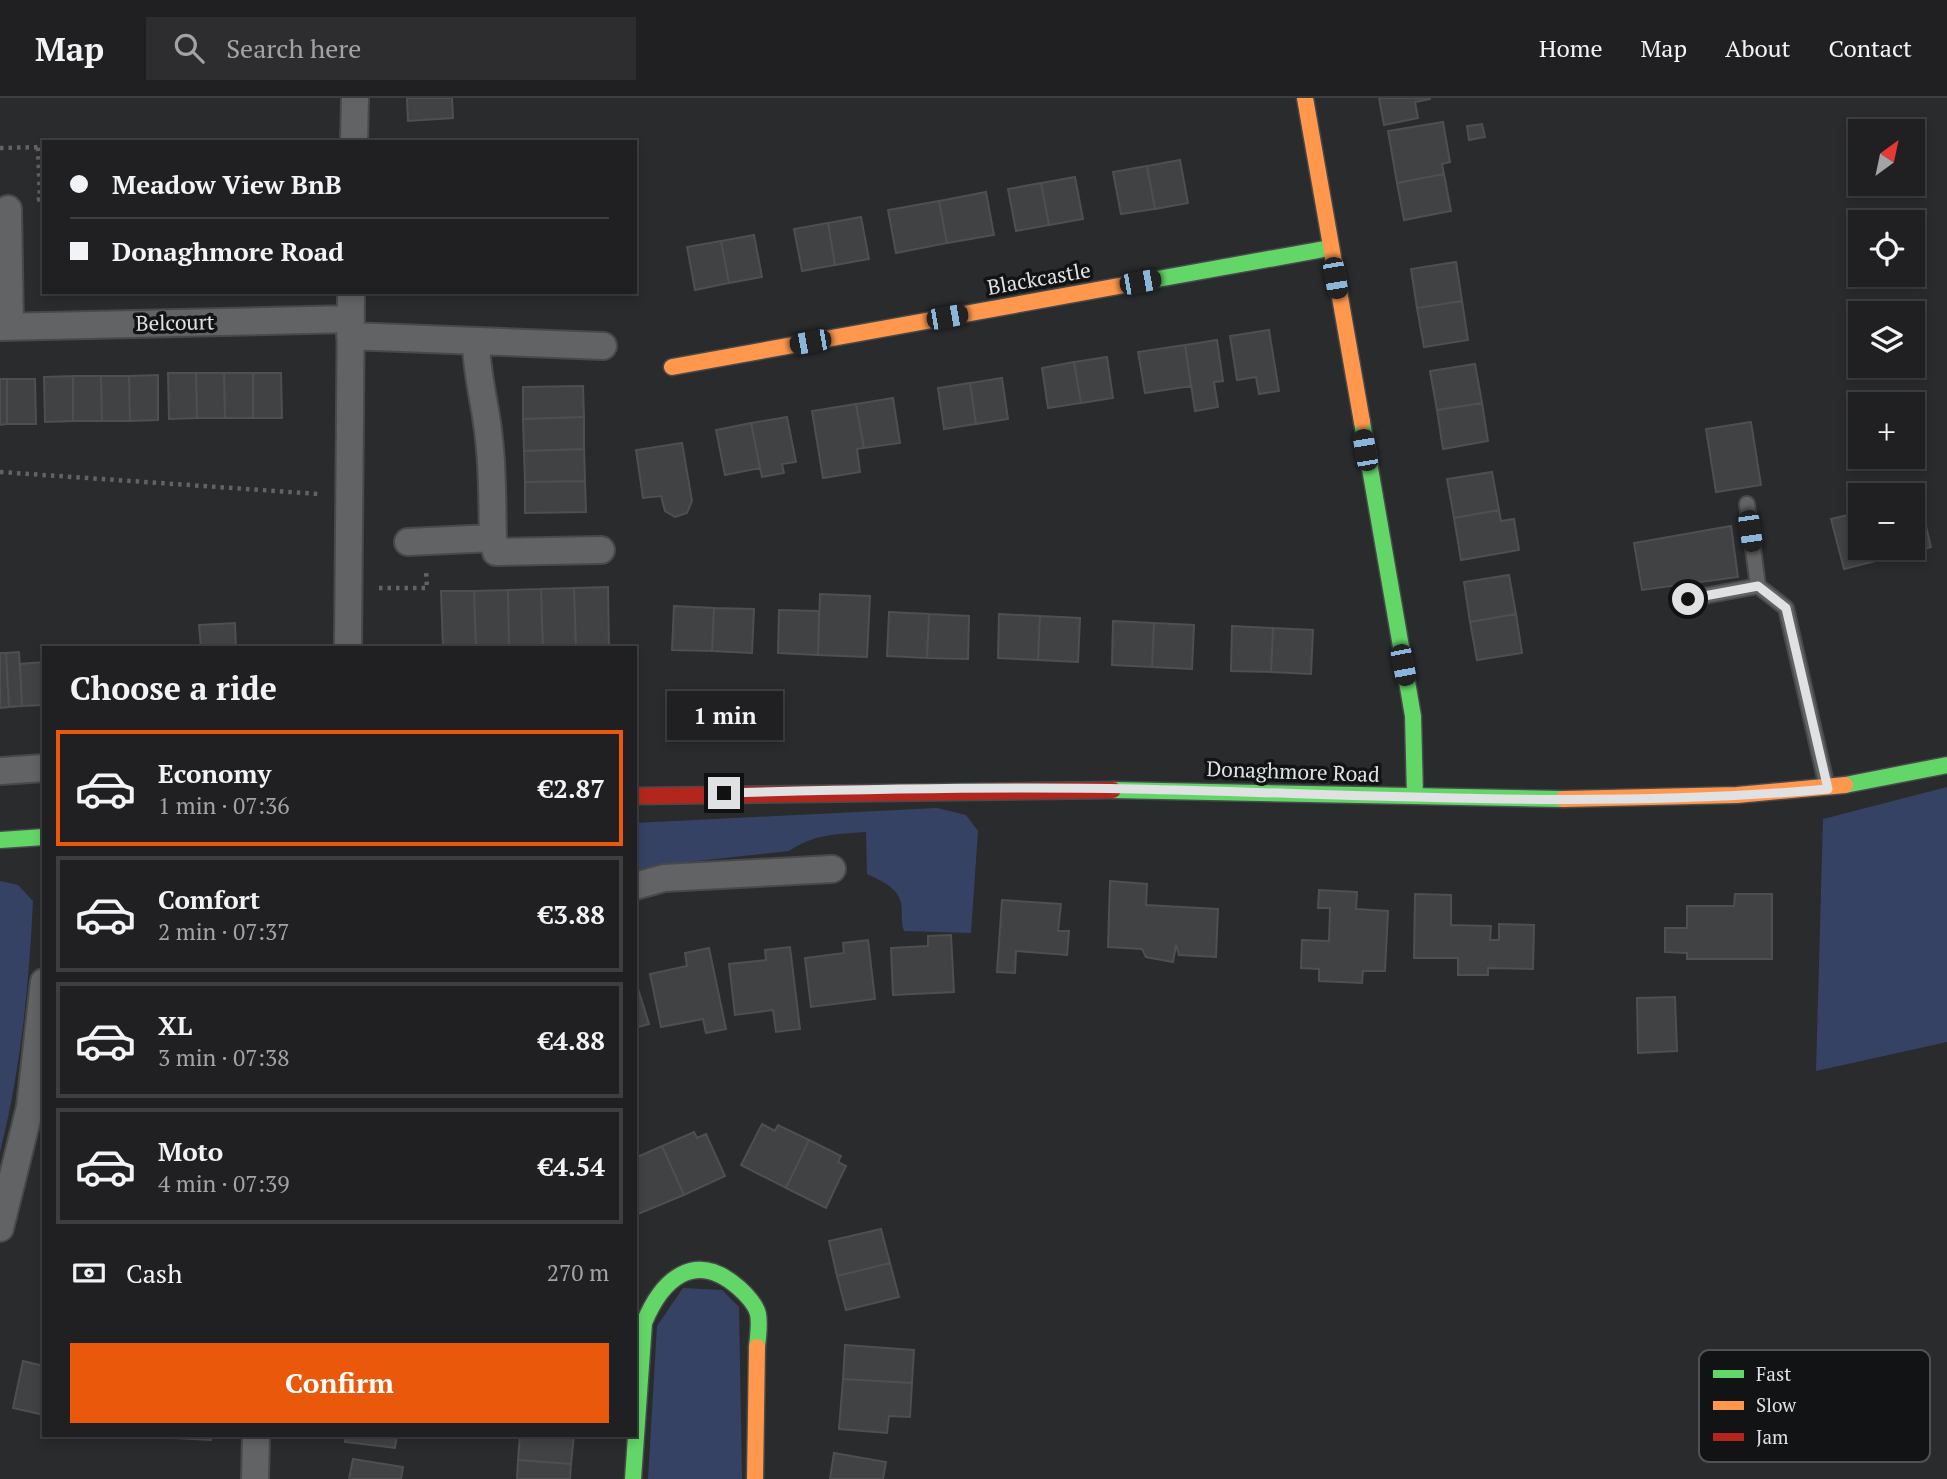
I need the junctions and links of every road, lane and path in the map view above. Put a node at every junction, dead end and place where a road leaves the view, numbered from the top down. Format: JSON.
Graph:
{"nodes":[{"id":1,"x":355,"y":98,"type":"edge"},
{"id":2,"x":1305,"y":98,"type":"edge"},
{"id":3,"x":354,"y":140,"type":"edge"},
{"id":4,"x":41,"y":147,"type":"edge"},
{"id":5,"x":0,"y":148,"type":"edge"},
{"id":6,"x":9,"y":209,"type":"joint"},
{"id":7,"x":1330,"y":248,"type":"junction"},
{"id":8,"x":351,"y":294,"type":"edge"},
{"id":9,"x":5,"y":327,"type":"edge"},
{"id":10,"x":351,"y":328,"type":"junction"},
{"id":11,"x":476,"y":341,"type":"junction"},
{"id":12,"x":603,"y":346,"type":"dead end"},
{"id":13,"x":672,"y":367,"type":"dead end"},
{"id":14,"x":0,"y":472,"type":"edge"},
{"id":15,"x":347,"y":496,"type":"junction"},
{"id":16,"x":1747,"y":504,"type":"dead end"},
{"id":17,"x":493,"y":538,"type":"junction"},
{"id":18,"x":416,"y":542,"type":"joint"},
{"id":19,"x":601,"y":550,"type":"dead end"},
{"id":20,"x":1758,"y":586,"type":"junction"},
{"id":21,"x":348,"y":589,"type":"junction"},
{"id":22,"x":1688,"y":599,"type":"dead end"},
{"id":23,"x":348,"y":646,"type":"edge"},
{"id":24,"x":1947,"y":765,"type":"edge"},
{"id":25,"x":42,"y":768,"type":"edge"},
{"id":26,"x":0,"y":771,"type":"edge"},
{"id":27,"x":1828,"y":789,"type":"junction"},
{"id":28,"x":637,"y":796,"type":"edge"},
{"id":29,"x":1415,"y":796,"type":"junction"},
{"id":30,"x":42,"y":837,"type":"edge"},
{"id":31,"x":0,"y":840,"type":"edge"},
{"id":32,"x":832,"y":869,"type":"dead end"},
{"id":33,"x":637,"y":885,"type":"edge"},
{"id":34,"x":42,"y":1000,"type":"edge"},
{"id":35,"x":0,"y":1228,"type":"edge"},
{"id":36,"x":637,"y":1431,"type":"edge"},
{"id":37,"x":256,"y":1437,"type":"edge"},
{"id":38,"x":637,"y":1437,"type":"edge"},
{"id":39,"x":255,"y":1479,"type":"edge"},
{"id":40,"x":633,"y":1479,"type":"edge"},
{"id":41,"x":755,"y":1479,"type":"edge"}],
"edges":[{"from":1,"to":3,"type":"street"},
{"from":2,"to":7,"type":"street"},
{"from":4,"to":5,"type":"path"},
{"from":4,"to":6,"type":"path"},
{"from":6,"to":9,"type":"street"},
{"from":7,"to":13,"type":"street","name":"Blackcastle"},
{"from":7,"to":29,"type":"street"},
{"from":8,"to":10,"type":"street"},
{"from":9,"to":10,"type":"street","name":"Belcourt"},
{"from":10,"to":11,"type":"street","name":"Belcourt"},
{"from":10,"to":15,"type":"street"},
{"from":11,"to":12,"type":"street","name":"Belcourt"},
{"from":11,"to":17,"type":"street"},
{"from":14,"to":15,"type":"path"},
{"from":15,"to":21,"type":"street"},
{"from":16,"to":20,"type":"lane"},
{"from":17,"to":18,"type":"street"},
{"from":17,"to":19,"type":"street"},
{"from":18,"to":21,"type":"path"},
{"from":20,"to":22,"type":"lane"},
{"from":20,"to":27,"type":"lane"},
{"from":21,"to":23,"type":"street"},
{"from":24,"to":27,"type":"street","name":"Donaghmore Road"},
{"from":25,"to":26,"type":"street"},
{"from":27,"to":29,"type":"street","name":"Donaghmore Road"},
{"from":28,"to":29,"type":"street","name":"Donaghmore Road"},
{"from":30,"to":31,"type":"street"},
{"from":32,"to":33,"type":"street"},
{"from":34,"to":35,"type":"street"},
{"from":36,"to":41,"type":"street"},
{"from":37,"to":39,"type":"street"},
{"from":38,"to":40,"type":"street"}]}
